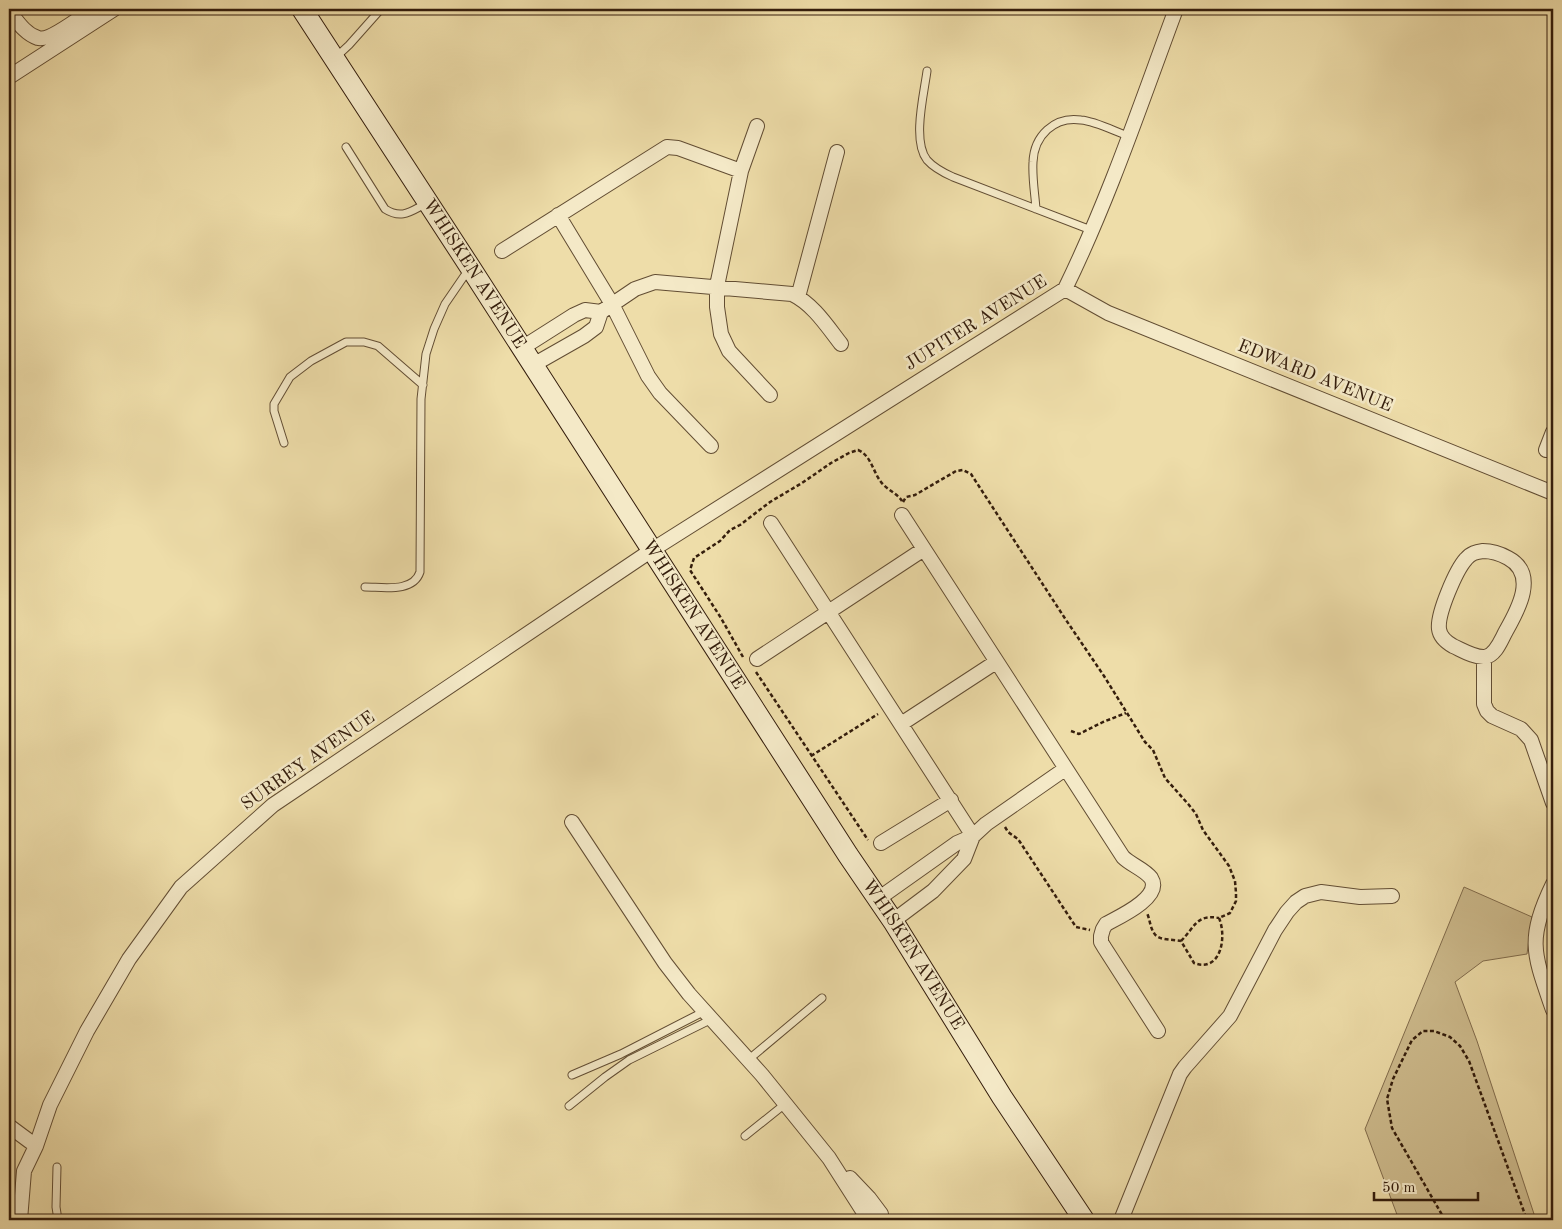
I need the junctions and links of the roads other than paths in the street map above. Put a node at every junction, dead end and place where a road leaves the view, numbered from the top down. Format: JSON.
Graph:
{"nodes":[{"id":1,"x":93,"y":9,"type":"edge"},
{"id":2,"x":114,"y":9,"type":"edge"},
{"id":3,"x":302,"y":9,"type":"edge"},
{"id":4,"x":381,"y":9,"type":"edge"},
{"id":5,"x":1176,"y":9,"type":"edge"},
{"id":6,"x":9,"y":11,"type":"edge"},
{"id":7,"x":334,"y":58,"type":"junction"},
{"id":8,"x":927,"y":71,"type":"dead end"},
{"id":9,"x":9,"y":77,"type":"edge"},
{"id":10,"x":757,"y":126,"type":"dead end"},
{"id":11,"x":1128,"y":136,"type":"junction"},
{"id":12,"x":346,"y":147,"type":"dead end"},
{"id":13,"x":837,"y":152,"type":"dead end"},
{"id":14,"x":741,"y":171,"type":"junction"},
{"id":15,"x":428,"y":203,"type":"junction"},
{"id":16,"x":1036,"y":209,"type":"junction"},
{"id":17,"x":558,"y":215,"type":"junction"},
{"id":18,"x":1091,"y":230,"type":"junction"},
{"id":19,"x":502,"y":252,"type":"dead end"},
{"id":20,"x":470,"y":267,"type":"junction"},
{"id":21,"x":717,"y":286,"type":"junction"},
{"id":22,"x":1065,"y":289,"type":"junction"},
{"id":23,"x":798,"y":297,"type":"junction"},
{"id":24,"x":607,"y":308,"type":"junction"},
{"id":25,"x":555,"y":327,"type":"junction"},
{"id":26,"x":841,"y":344,"type":"dead end"},
{"id":27,"x":565,"y":346,"type":"junction"},
{"id":28,"x":522,"y":348,"type":"junction"},
{"id":29,"x":533,"y":365,"type":"junction"},
{"id":30,"x":423,"y":386,"type":"junction"},
{"id":31,"x":770,"y":394,"type":"dead end"},
{"id":32,"x":1553,"y":432,"type":"edge"},
{"id":33,"x":284,"y":443,"type":"dead end"},
{"id":34,"x":711,"y":446,"type":"dead end"},
{"id":35,"x":1546,"y":450,"type":"dead end"},
{"id":36,"x":1553,"y":493,"type":"edge"},
{"id":37,"x":903,"y":509,"type":"road end"},
{"id":38,"x":770,"y":523,"type":"dead end"},
{"id":39,"x":924,"y":549,"type":"junction"},
{"id":40,"x":652,"y":550,"type":"junction"},
{"id":41,"x":365,"y":587,"type":"dead end"},
{"id":42,"x":828,"y":612,"type":"junction"},
{"id":43,"x":1484,"y":657,"type":"junction"},
{"id":44,"x":996,"y":662,"type":"junction"},
{"id":45,"x":751,"y":663,"type":"road end"},
{"id":46,"x":901,"y":724,"type":"junction"},
{"id":47,"x":1065,"y":769,"type":"junction"},
{"id":48,"x":951,"y":800,"type":"junction"},
{"id":49,"x":1553,"y":803,"type":"edge"},
{"id":50,"x":572,"y":822,"type":"dead end"},
{"id":51,"x":973,"y":836,"type":"junction"},
{"id":52,"x":881,"y":843,"type":"road end"},
{"id":53,"x":1553,"y":884,"type":"edge"},
{"id":54,"x":1392,"y":896,"type":"dead end"},
{"id":55,"x":878,"y":899,"type":"junction"},
{"id":56,"x":893,"y":921,"type":"junction"},
{"id":57,"x":822,"y":998,"type":"dead end"},
{"id":58,"x":1553,"y":1008,"type":"edge"},
{"id":59,"x":709,"y":1015,"type":"junction"},
{"id":60,"x":1158,"y":1031,"type":"dead end"},
{"id":61,"x":748,"y":1060,"type":"junction"},
{"id":62,"x":572,"y":1075,"type":"dead end"},
{"id":63,"x":785,"y":1104,"type":"junction"},
{"id":64,"x":569,"y":1106,"type":"dead end"},
{"id":65,"x":9,"y":1126,"type":"edge"},
{"id":66,"x":745,"y":1136,"type":"dead end"},
{"id":67,"x":36,"y":1146,"type":"junction"},
{"id":68,"x":57,"y":1167,"type":"dead end"},
{"id":69,"x":876,"y":1219,"type":"edge"},
{"id":70,"x":20,"y":1220,"type":"edge"},
{"id":71,"x":58,"y":1220,"type":"edge"},
{"id":72,"x":1084,"y":1220,"type":"edge"},
{"id":73,"x":1121,"y":1220,"type":"edge"}],
"edges":[{"from":1,"to":6,"type":"street"},
{"from":2,"to":9,"type":"street"},
{"from":3,"to":7,"type":"street","name":"WHISKEN AVENUE"},
{"from":4,"to":7,"type":"lane"},
{"from":5,"to":11,"type":"street","name":"JUPITER AVENUE"},
{"from":7,"to":15,"type":"street","name":"WHISKEN AVENUE"},
{"from":8,"to":16,"type":"lane"},
{"from":10,"to":14,"type":"street"},
{"from":11,"to":16,"type":"lane"},
{"from":11,"to":18,"type":"street","name":"JUPITER AVENUE"},
{"from":12,"to":15,"type":"lane"},
{"from":13,"to":23,"type":"street"},
{"from":14,"to":17,"type":"street"},
{"from":14,"to":21,"type":"street"},
{"from":15,"to":20,"type":"street","name":"WHISKEN AVENUE"},
{"from":16,"to":18,"type":"lane"},
{"from":17,"to":19,"type":"street"},
{"from":17,"to":24,"type":"street"},
{"from":18,"to":22,"type":"street","name":"JUPITER AVENUE"},
{"from":20,"to":28,"type":"street","name":"WHISKEN AVENUE"},
{"from":20,"to":30,"type":"lane"},
{"from":21,"to":23,"type":"street"},
{"from":21,"to":24,"type":"street"},
{"from":21,"to":31,"type":"street"},
{"from":22,"to":36,"type":"street","name":"EDWARD AVENUE"},
{"from":22,"to":40,"type":"street","name":"JUPITER AVENUE"},
{"from":23,"to":26,"type":"street"},
{"from":24,"to":25,"type":"street"},
{"from":24,"to":27,"type":"street"},
{"from":24,"to":34,"type":"street"},
{"from":25,"to":27,"type":"street"},
{"from":25,"to":28,"type":"street"},
{"from":27,"to":29,"type":"street"},
{"from":28,"to":29,"type":"street","name":"WHISKEN AVENUE"},
{"from":29,"to":40,"type":"street","name":"WHISKEN AVENUE"},
{"from":30,"to":33,"type":"lane"},
{"from":30,"to":41,"type":"lane"},
{"from":32,"to":35,"type":"street"},
{"from":37,"to":39,"type":"street"},
{"from":38,"to":42,"type":"street"},
{"from":39,"to":42,"type":"street"},
{"from":39,"to":44,"type":"street"},
{"from":40,"to":55,"type":"street","name":"WHISKEN AVENUE"},
{"from":40,"to":67,"type":"street","name":"SURREY AVENUE"},
{"from":42,"to":45,"type":"street"},
{"from":42,"to":46,"type":"street"},
{"from":43,"to":43,"type":"street"},
{"from":43,"to":49,"type":"street"},
{"from":44,"to":46,"type":"street"},
{"from":44,"to":47,"type":"street"},
{"from":46,"to":48,"type":"street"},
{"from":47,"to":51,"type":"street"},
{"from":47,"to":60,"type":"street"},
{"from":48,"to":51,"type":"street"},
{"from":48,"to":52,"type":"street"},
{"from":50,"to":59,"type":"street"},
{"from":51,"to":55,"type":"street"},
{"from":51,"to":56,"type":"street"},
{"from":53,"to":58,"type":"street"},
{"from":54,"to":73,"type":"street"},
{"from":55,"to":56,"type":"street","name":"WHISKEN AVENUE"},
{"from":56,"to":72,"type":"street","name":"WHISKEN AVENUE"},
{"from":57,"to":61,"type":"lane"},
{"from":59,"to":61,"type":"street"},
{"from":59,"to":62,"type":"lane"},
{"from":59,"to":64,"type":"lane"},
{"from":61,"to":63,"type":"street"},
{"from":63,"to":66,"type":"lane"},
{"from":63,"to":69,"type":"street"},
{"from":65,"to":67,"type":"street"},
{"from":67,"to":70,"type":"street","name":"SURREY AVENUE"},
{"from":68,"to":71,"type":"lane"}]}
